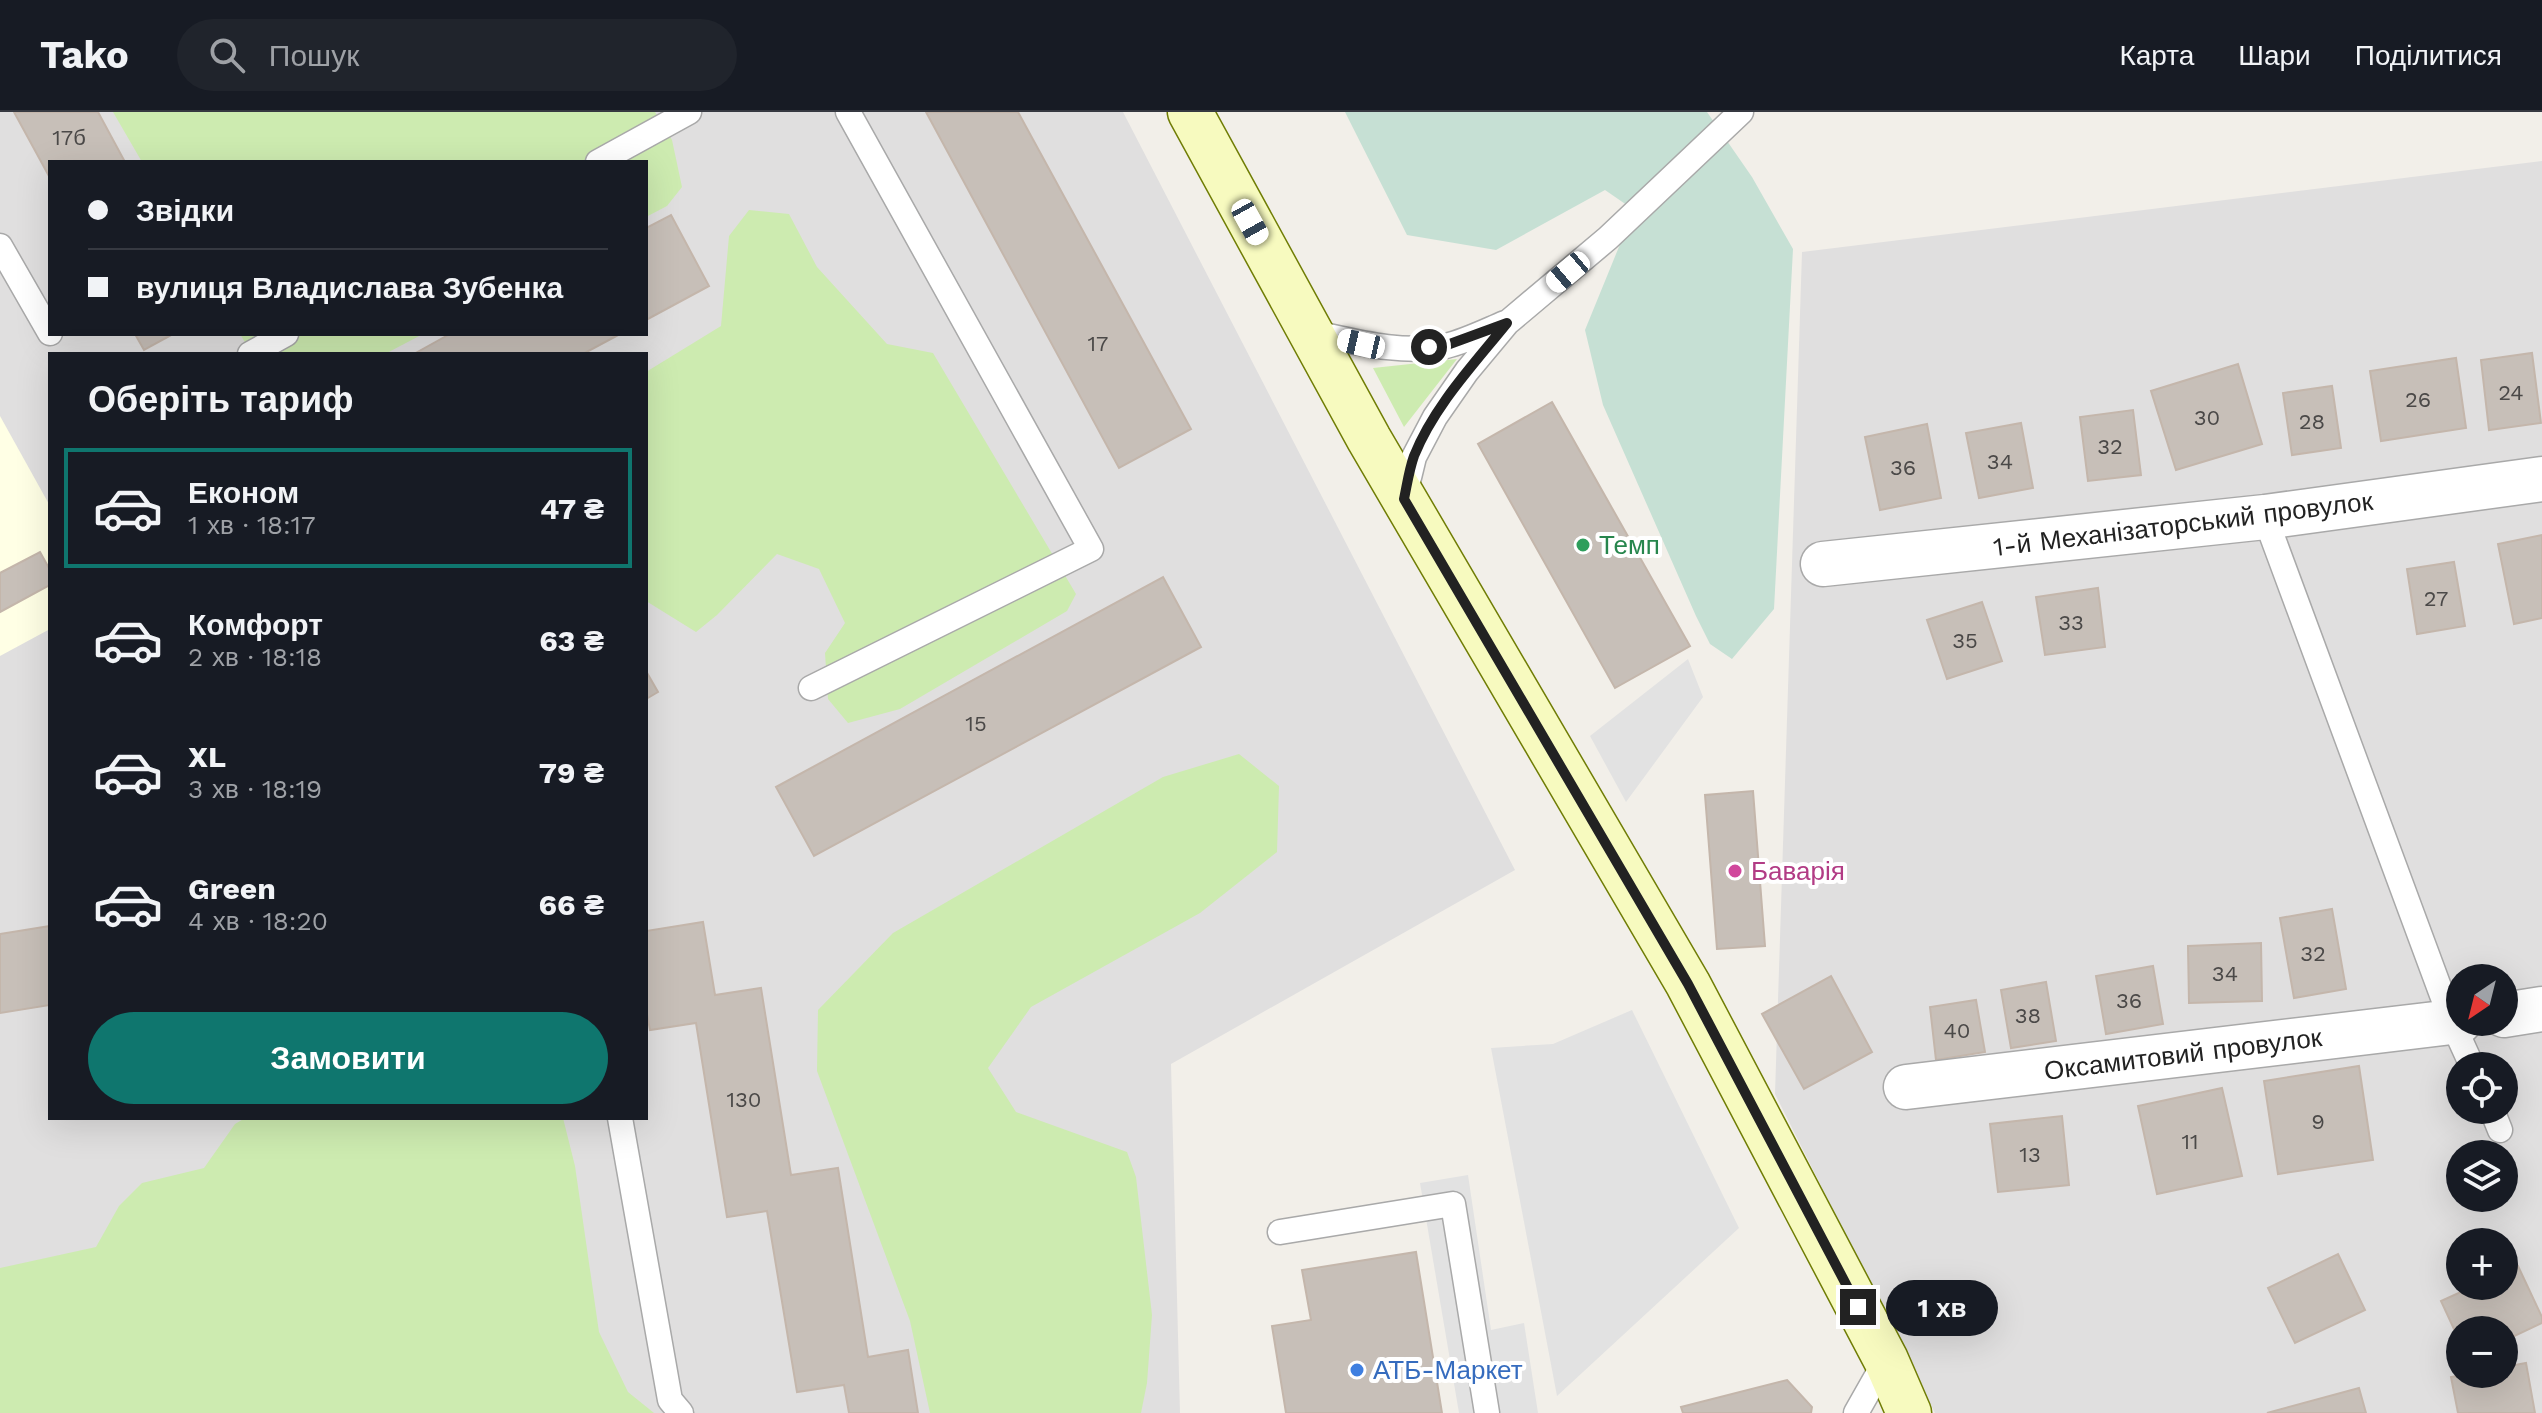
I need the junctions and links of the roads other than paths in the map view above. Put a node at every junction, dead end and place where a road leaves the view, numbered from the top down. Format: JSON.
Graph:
{"nodes":[{"id":1,"x":689,"y":112,"type":"edge"},
{"id":2,"x":848,"y":112,"type":"edge"},
{"id":3,"x":1190,"y":112,"type":"edge"},
{"id":4,"x":1741,"y":112,"type":"edge"},
{"id":5,"x":602,"y":160,"type":"edge"},
{"id":6,"x":0,"y":246,"type":"edge"},
{"id":7,"x":1507,"y":323,"type":"junction"},
{"id":8,"x":48,"y":330,"type":"edge"},
{"id":9,"x":1310,"y":332,"type":"junction"},
{"id":10,"x":282,"y":336,"type":"edge"},
{"id":11,"x":254,"y":352,"type":"edge"},
{"id":12,"x":2542,"y":479,"type":"edge"},
{"id":13,"x":1404,"y":499,"type":"junction"},
{"id":14,"x":2265,"y":517,"type":"junction"},
{"id":15,"x":1823,"y":564,"type":"dead end"},
{"id":16,"x":811,"y":688,"type":"dead end"},
{"id":17,"x":2446,"y":996,"type":"edge"},
{"id":18,"x":2542,"y":1009,"type":"edge"},
{"id":19,"x":2518,"y":1013,"type":"edge"},
{"id":20,"x":2446,"y":1023,"type":"edge"},
{"id":21,"x":1906,"y":1087,"type":"dead end"},
{"id":22,"x":620,"y":1120,"type":"edge"},
{"id":23,"x":1280,"y":1232,"type":"dead end"},
{"id":24,"x":1886,"y":1360,"type":"junction"},
{"id":25,"x":681,"y":1413,"type":"edge"},
{"id":26,"x":1487,"y":1413,"type":"edge"},
{"id":27,"x":1856,"y":1413,"type":"edge"},
{"id":28,"x":1909,"y":1413,"type":"edge"}],
"edges":[{"from":1,"to":5,"type":"lane"},
{"from":2,"to":16,"type":"lane"},
{"from":3,"to":9,"type":"street"},
{"from":4,"to":7,"type":"lane"},
{"from":6,"to":8,"type":"lane"},
{"from":7,"to":9,"type":"lane"},
{"from":7,"to":13,"type":"lane"},
{"from":9,"to":13,"type":"street"},
{"from":10,"to":11,"type":"lane"},
{"from":12,"to":14,"type":"street","name":"1-й Механізаторський провулок"},
{"from":13,"to":24,"type":"street"},
{"from":14,"to":15,"type":"street","name":"1-й Механізаторський провулок"},
{"from":14,"to":17,"type":"lane"},
{"from":18,"to":19,"type":"street"},
{"from":20,"to":21,"type":"street","name":"Оксамитовий провулок"},
{"from":22,"to":25,"type":"lane"},
{"from":23,"to":26,"type":"lane"},
{"from":24,"to":27,"type":"lane"},
{"from":24,"to":28,"type":"street"}]}
